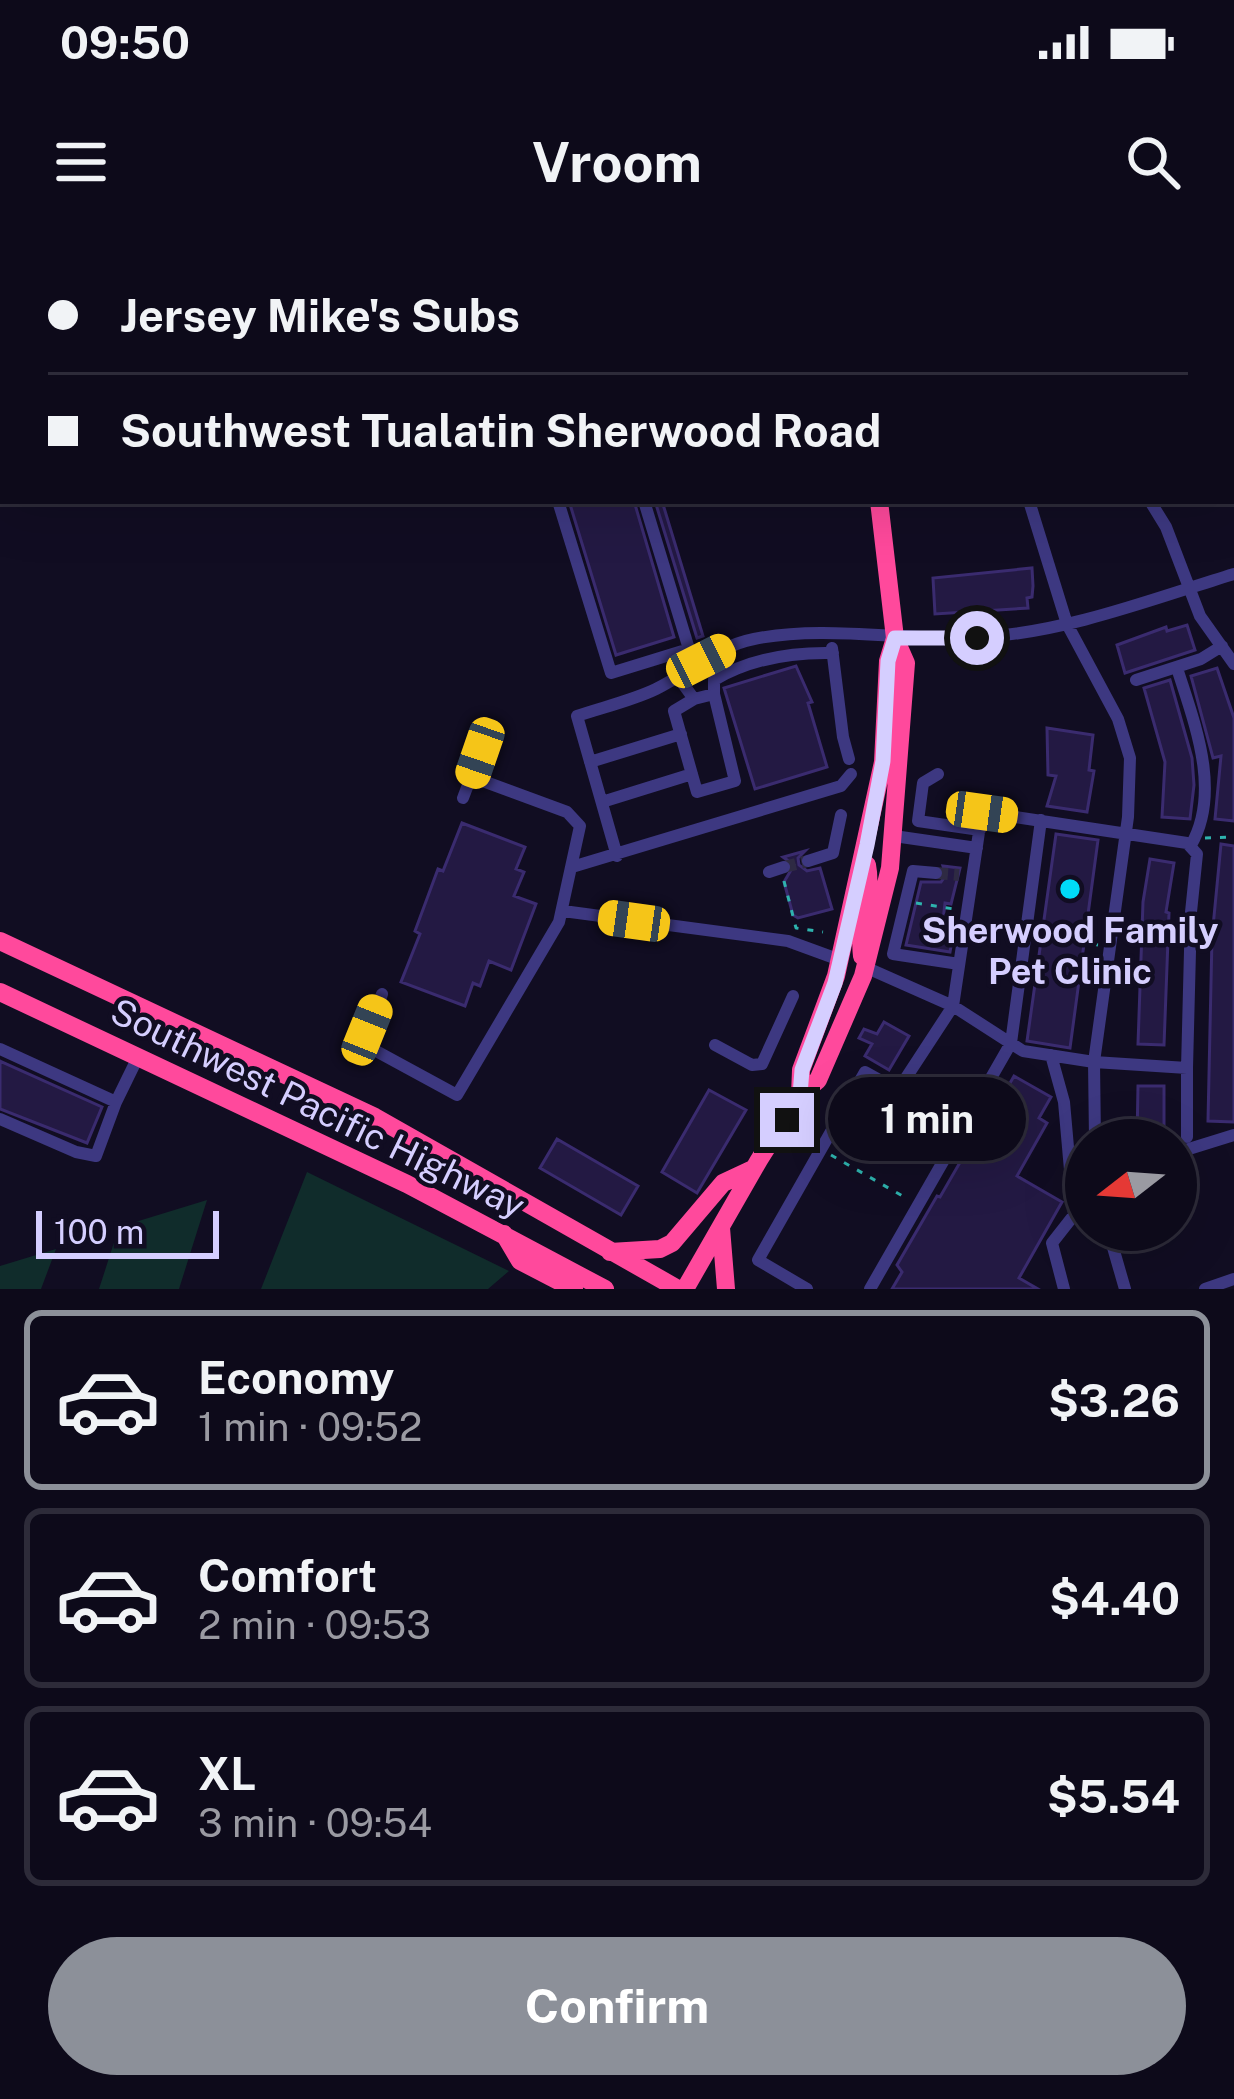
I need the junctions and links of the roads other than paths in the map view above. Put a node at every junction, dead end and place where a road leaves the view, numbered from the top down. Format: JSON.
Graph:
{"nodes":[{"id":1,"x":560,"y":504,"type":"edge"},
{"id":2,"x":645,"y":504,"type":"edge"},
{"id":3,"x":879,"y":504,"type":"edge"},
{"id":4,"x":1030,"y":504,"type":"edge"},
{"id":5,"x":1152,"y":504,"type":"edge"},
{"id":6,"x":1234,"y":574,"type":"edge"},
{"id":7,"x":1189,"y":588,"type":"junction"},
{"id":8,"x":1067,"y":624,"type":"junction"},
{"id":9,"x":831,"y":635,"type":"junction"},
{"id":10,"x":895,"y":638,"type":"junction"},
{"id":11,"x":1222,"y":646,"type":"junction"},
{"id":12,"x":833,"y":653,"type":"junction"},
{"id":13,"x":1234,"y":664,"type":"edge"},
{"id":14,"x":1177,"y":668,"type":"junction"},
{"id":15,"x":678,"y":676,"type":"junction"},
{"id":16,"x":1136,"y":680,"type":"dead end"},
{"id":17,"x":714,"y":694,"type":"junction"},
{"id":18,"x":694,"y":698,"type":"junction"},
{"id":19,"x":681,"y":734,"type":"junction"},
{"id":20,"x":480,"y":753,"type":"dead end"},
{"id":21,"x":590,"y":762,"type":"junction"},
{"id":22,"x":692,"y":774,"type":"junction"},
{"id":23,"x":938,"y":774,"type":"dead end"},
{"id":24,"x":472,"y":777,"type":"junction"},
{"id":25,"x":463,"y":798,"type":"dead end"},
{"id":26,"x":602,"y":802,"type":"junction"},
{"id":27,"x":842,"y":815,"type":"dead end"},
{"id":28,"x":1041,"y":820,"type":"junction"},
{"id":29,"x":980,"y":830,"type":"junction"},
{"id":30,"x":894,"y":836,"type":"junction"},
{"id":31,"x":1125,"y":836,"type":"junction"},
{"id":32,"x":1195,"y":840,"type":"junction"},
{"id":33,"x":977,"y":848,"type":"junction"},
{"id":34,"x":864,"y":855,"type":"junction"},
{"id":35,"x":617,"y":856,"type":"junction"},
{"id":36,"x":808,"y":861,"type":"tunnel mouth"},
{"id":37,"x":572,"y":867,"type":"junction"},
{"id":38,"x":936,"y":873,"type":"dead end"},
{"id":39,"x":563,"y":911,"type":"junction"},
{"id":40,"x":0,"y":941,"type":"edge"},
{"id":41,"x":840,"y":960,"type":"junction"},
{"id":42,"x":959,"y":964,"type":"junction"},
{"id":43,"x":866,"y":967,"type":"junction"},
{"id":44,"x":0,"y":992,"type":"edge"},
{"id":45,"x":382,"y":994,"type":"dead end"},
{"id":46,"x":793,"y":996,"type":"dead end"},
{"id":47,"x":952,"y":1006,"type":"junction"},
{"id":48,"x":1011,"y":1043,"type":"junction"},
{"id":49,"x":715,"y":1045,"type":"dead end"},
{"id":50,"x":0,"y":1049,"type":"edge"},
{"id":51,"x":1051,"y":1055,"type":"junction"},
{"id":52,"x":138,"y":1057,"type":"junction"},
{"id":53,"x":1094,"y":1062,"type":"junction"},
{"id":54,"x":1187,"y":1068,"type":"junction"},
{"id":55,"x":800,"y":1095,"type":"junction"},
{"id":56,"x":116,"y":1102,"type":"junction"},
{"id":57,"x":0,"y":1119,"type":"edge"},
{"id":58,"x":1095,"y":1119,"type":"edge"},
{"id":59,"x":1187,"y":1119,"type":"edge"},
{"id":60,"x":1234,"y":1135,"type":"edge"},
{"id":61,"x":1197,"y":1146,"type":"edge"},
{"id":62,"x":753,"y":1169,"type":"junction"},
{"id":63,"x":721,"y":1226,"type":"junction"},
{"id":64,"x":504,"y":1234,"type":"junction"},
{"id":65,"x":1114,"y":1251,"type":"edge"},
{"id":66,"x":610,"y":1252,"type":"junction"},
{"id":67,"x":1234,"y":1280,"type":"edge"},
{"id":68,"x":574,"y":1289,"type":"edge"},
{"id":69,"x":604,"y":1289,"type":"edge"},
{"id":70,"x":681,"y":1289,"type":"edge"},
{"id":71,"x":726,"y":1289,"type":"edge"},
{"id":72,"x":808,"y":1289,"type":"edge"},
{"id":73,"x":870,"y":1289,"type":"edge"},
{"id":74,"x":1064,"y":1289,"type":"edge"},
{"id":75,"x":1125,"y":1289,"type":"edge"},
{"id":76,"x":1205,"y":1289,"type":"edge"}],
"edges":[{"from":1,"to":2,"type":"street"},
{"from":3,"to":10,"type":"highway"},
{"from":4,"to":8,"type":"street"},
{"from":5,"to":7,"type":"street"},
{"from":6,"to":7,"type":"street"},
{"from":7,"to":8,"type":"street"},
{"from":7,"to":11,"type":"street"},
{"from":8,"to":10,"type":"street"},
{"from":8,"to":31,"type":"street"},
{"from":9,"to":10,"type":"street"},
{"from":9,"to":12,"type":"street"},
{"from":9,"to":15,"type":"street"},
{"from":10,"to":30,"type":"highway"},
{"from":10,"to":34,"type":"highway"},
{"from":11,"to":13,"type":"street"},
{"from":11,"to":14,"type":"street"},
{"from":12,"to":17,"type":"street"},
{"from":12,"to":35,"type":"street"},
{"from":14,"to":16,"type":"street"},
{"from":14,"to":32,"type":"street"},
{"from":15,"to":18,"type":"street"},
{"from":15,"to":21,"type":"street"},
{"from":17,"to":18,"type":"street"},
{"from":17,"to":22,"type":"street"},
{"from":18,"to":19,"type":"street"},
{"from":19,"to":21,"type":"street"},
{"from":19,"to":22,"type":"street"},
{"from":20,"to":24,"type":"street"},
{"from":21,"to":26,"type":"street"},
{"from":22,"to":26,"type":"street"},
{"from":23,"to":29,"type":"street"},
{"from":24,"to":25,"type":"street"},
{"from":24,"to":37,"type":"street"},
{"from":26,"to":35,"type":"street"},
{"from":27,"to":36,"type":"street"},
{"from":28,"to":29,"type":"street"},
{"from":28,"to":31,"type":"street"},
{"from":28,"to":48,"type":"street"},
{"from":29,"to":33,"type":"street"},
{"from":30,"to":33,"type":"street"},
{"from":30,"to":43,"type":"highway"},
{"from":31,"to":32,"type":"street"},
{"from":31,"to":53,"type":"street"},
{"from":32,"to":54,"type":"street"},
{"from":33,"to":42,"type":"street"},
{"from":34,"to":41,"type":"highway"},
{"from":34,"to":43,"type":"highway"},
{"from":35,"to":37,"type":"street"},
{"from":37,"to":39,"type":"street"},
{"from":38,"to":42,"type":"street"},
{"from":39,"to":41,"type":"street"},
{"from":39,"to":45,"type":"street"},
{"from":40,"to":66,"type":"highway","name":"Southwest Pacific Highway"},
{"from":41,"to":55,"type":"highway"},
{"from":42,"to":47,"type":"street"},
{"from":43,"to":47,"type":"street"},
{"from":43,"to":55,"type":"highway"},
{"from":44,"to":52,"type":"highway","name":"Southwest Pacific Highway"},
{"from":46,"to":49,"type":"street"},
{"from":47,"to":48,"type":"street"},
{"from":47,"to":72,"type":"street"},
{"from":48,"to":51,"type":"street"},
{"from":48,"to":73,"type":"street"},
{"from":50,"to":56,"type":"street"},
{"from":51,"to":53,"type":"street"},
{"from":51,"to":74,"type":"street"},
{"from":52,"to":56,"type":"street"},
{"from":52,"to":64,"type":"highway","name":"Southwest Pacific Highway"},
{"from":53,"to":54,"type":"street"},
{"from":53,"to":58,"type":"street"},
{"from":54,"to":59,"type":"street"},
{"from":55,"to":62,"type":"highway"},
{"from":56,"to":57,"type":"street"},
{"from":60,"to":61,"type":"street"},
{"from":62,"to":63,"type":"highway"},
{"from":62,"to":66,"type":"highway"},
{"from":63,"to":70,"type":"highway"},
{"from":63,"to":71,"type":"highway"},
{"from":64,"to":68,"type":"highway"},
{"from":64,"to":69,"type":"highway","name":"Southwest Pacific Highway"},
{"from":65,"to":75,"type":"street"},
{"from":66,"to":70,"type":"highway","name":"Southwest Pacific Highway"},
{"from":67,"to":76,"type":"street"}]}
